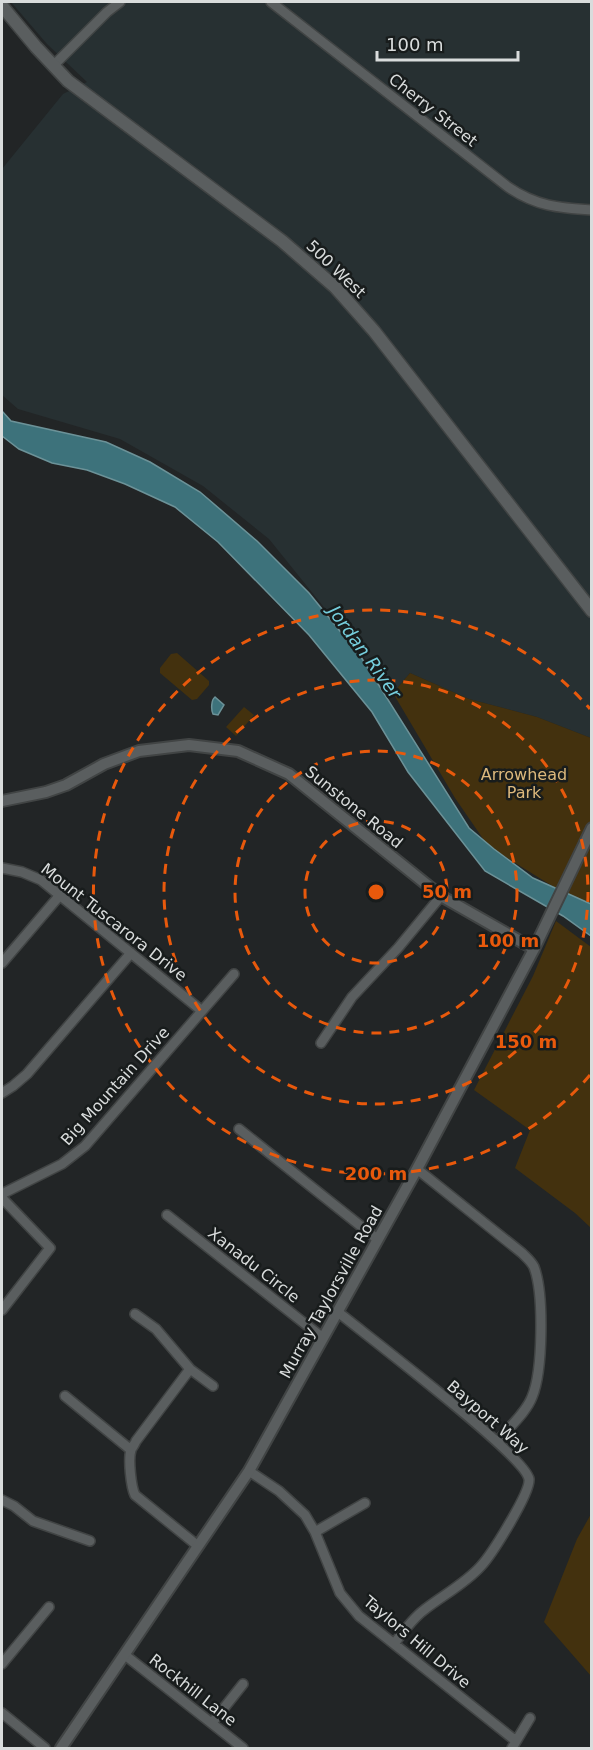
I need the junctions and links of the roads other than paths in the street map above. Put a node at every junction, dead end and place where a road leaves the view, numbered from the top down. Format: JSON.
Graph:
{"nodes":[{"id":1,"x":120,"y":2,"type":"edge"},
{"id":2,"x":271,"y":2,"type":"edge"},
{"id":3,"x":2,"y":6,"type":"edge"},
{"id":4,"x":53,"y":66,"type":"junction"},
{"id":5,"x":591,"y":210,"type":"edge"},
{"id":6,"x":591,"y":611,"type":"edge"},
{"id":7,"x":2,"y":801,"type":"edge"},
{"id":8,"x":591,"y":828,"type":"edge"},
{"id":9,"x":2,"y":868,"type":"edge"},
{"id":10,"x":60,"y":896,"type":"junction"},
{"id":11,"x":441,"y":896,"type":"junction"},
{"id":12,"x":534,"y":949,"type":"junction"},
{"id":13,"x":131,"y":953,"type":"junction"},
{"id":14,"x":2,"y":963,"type":"edge"},
{"id":15,"x":234,"y":974,"type":"dead end"},
{"id":16,"x":202,"y":1011,"type":"junction"},
{"id":17,"x":321,"y":1043,"type":"dead end"},
{"id":18,"x":2,"y":1093,"type":"edge"},
{"id":19,"x":239,"y":1129,"type":"dead end"},
{"id":20,"x":417,"y":1169,"type":"junction"},
{"id":21,"x":2,"y":1196,"type":"edge"},
{"id":22,"x":167,"y":1215,"type":"dead end"},
{"id":23,"x":377,"y":1239,"type":"junction"},
{"id":24,"x":2,"y":1310,"type":"edge"},
{"id":25,"x":338,"y":1312,"type":"junction"},
{"id":26,"x":135,"y":1314,"type":"dead end"},
{"id":27,"x":323,"y":1338,"type":"junction"},
{"id":28,"x":190,"y":1369,"type":"junction"},
{"id":29,"x":213,"y":1386,"type":"dead end"},
{"id":30,"x":65,"y":1396,"type":"dead end"},
{"id":31,"x":498,"y":1441,"type":"junction"},
{"id":32,"x":131,"y":1450,"type":"junction"},
{"id":33,"x":249,"y":1471,"type":"junction"},
{"id":34,"x":2,"y":1500,"type":"edge"},
{"id":35,"x":365,"y":1503,"type":"dead end"},
{"id":36,"x":315,"y":1532,"type":"junction"},
{"id":37,"x":90,"y":1541,"type":"dead end"},
{"id":38,"x":198,"y":1546,"type":"junction"},
{"id":39,"x":49,"y":1607,"type":"dead end"},
{"id":40,"x":394,"y":1644,"type":"junction"},
{"id":41,"x":125,"y":1654,"type":"junction"},
{"id":42,"x":2,"y":1664,"type":"edge"},
{"id":43,"x":243,"y":1684,"type":"dead end"},
{"id":44,"x":2,"y":1713,"type":"edge"},
{"id":45,"x":530,"y":1718,"type":"dead end"},
{"id":46,"x":212,"y":1723,"type":"junction"},
{"id":47,"x":514,"y":1745,"type":"edge"},
{"id":48,"x":45,"y":1749,"type":"edge"},
{"id":49,"x":61,"y":1749,"type":"edge"},
{"id":50,"x":243,"y":1749,"type":"edge"}],
"edges":[{"from":1,"to":4,"type":"street"},
{"from":2,"to":5,"type":"street","name":"Cherry Street"},
{"from":3,"to":4,"type":"main road","name":"500 West"},
{"from":4,"to":6,"type":"main road","name":"500 West"},
{"from":7,"to":11,"type":"street","name":"Sunstone Road"},
{"from":8,"to":12,"type":"street","name":"Murray Taylorsville Road"},
{"from":9,"to":10,"type":"street","name":"Mount Tuscarora Drive"},
{"from":10,"to":13,"type":"street","name":"Mount Tuscarora Drive"},
{"from":10,"to":14,"type":"street"},
{"from":11,"to":12,"type":"street","name":"Sunstone Road"},
{"from":11,"to":17,"type":"street"},
{"from":12,"to":20,"type":"street","name":"Murray Taylorsville Road"},
{"from":13,"to":16,"type":"street","name":"Mount Tuscarora Drive"},
{"from":13,"to":18,"type":"street"},
{"from":15,"to":16,"type":"street","name":"Big Mountain Drive"},
{"from":16,"to":21,"type":"street","name":"Big Mountain Drive"},
{"from":19,"to":23,"type":"street"},
{"from":20,"to":23,"type":"street","name":"Murray Taylorsville Road"},
{"from":20,"to":31,"type":"street"},
{"from":21,"to":24,"type":"street"},
{"from":22,"to":27,"type":"street","name":"Xanadu Circle"},
{"from":23,"to":25,"type":"street","name":"Murray Taylorsville Road"},
{"from":25,"to":27,"type":"street","name":"Murray Taylorsville Road"},
{"from":25,"to":31,"type":"street","name":"Bayport Way"},
{"from":26,"to":28,"type":"street"},
{"from":27,"to":33,"type":"street","name":"Murray Taylorsville Road"},
{"from":28,"to":29,"type":"street"},
{"from":28,"to":32,"type":"street"},
{"from":30,"to":32,"type":"street"},
{"from":31,"to":40,"type":"street","name":"Bayport Way"},
{"from":32,"to":38,"type":"street"},
{"from":33,"to":36,"type":"street","name":"Taylors Hill Drive"},
{"from":33,"to":38,"type":"street","name":"Murray Taylorsville Road"},
{"from":34,"to":37,"type":"street"},
{"from":35,"to":36,"type":"street"},
{"from":36,"to":40,"type":"street","name":"Taylors Hill Drive"},
{"from":38,"to":41,"type":"street","name":"Murray Taylorsville Road"},
{"from":39,"to":42,"type":"street"},
{"from":40,"to":47,"type":"street","name":"Taylors Hill Drive"},
{"from":41,"to":46,"type":"street","name":"Rockhill Lane"},
{"from":41,"to":49,"type":"street","name":"Murray Taylorsville Road"},
{"from":43,"to":46,"type":"street"},
{"from":44,"to":48,"type":"street"},
{"from":45,"to":47,"type":"street"},
{"from":46,"to":50,"type":"street","name":"Rockhill Lane"}]}
